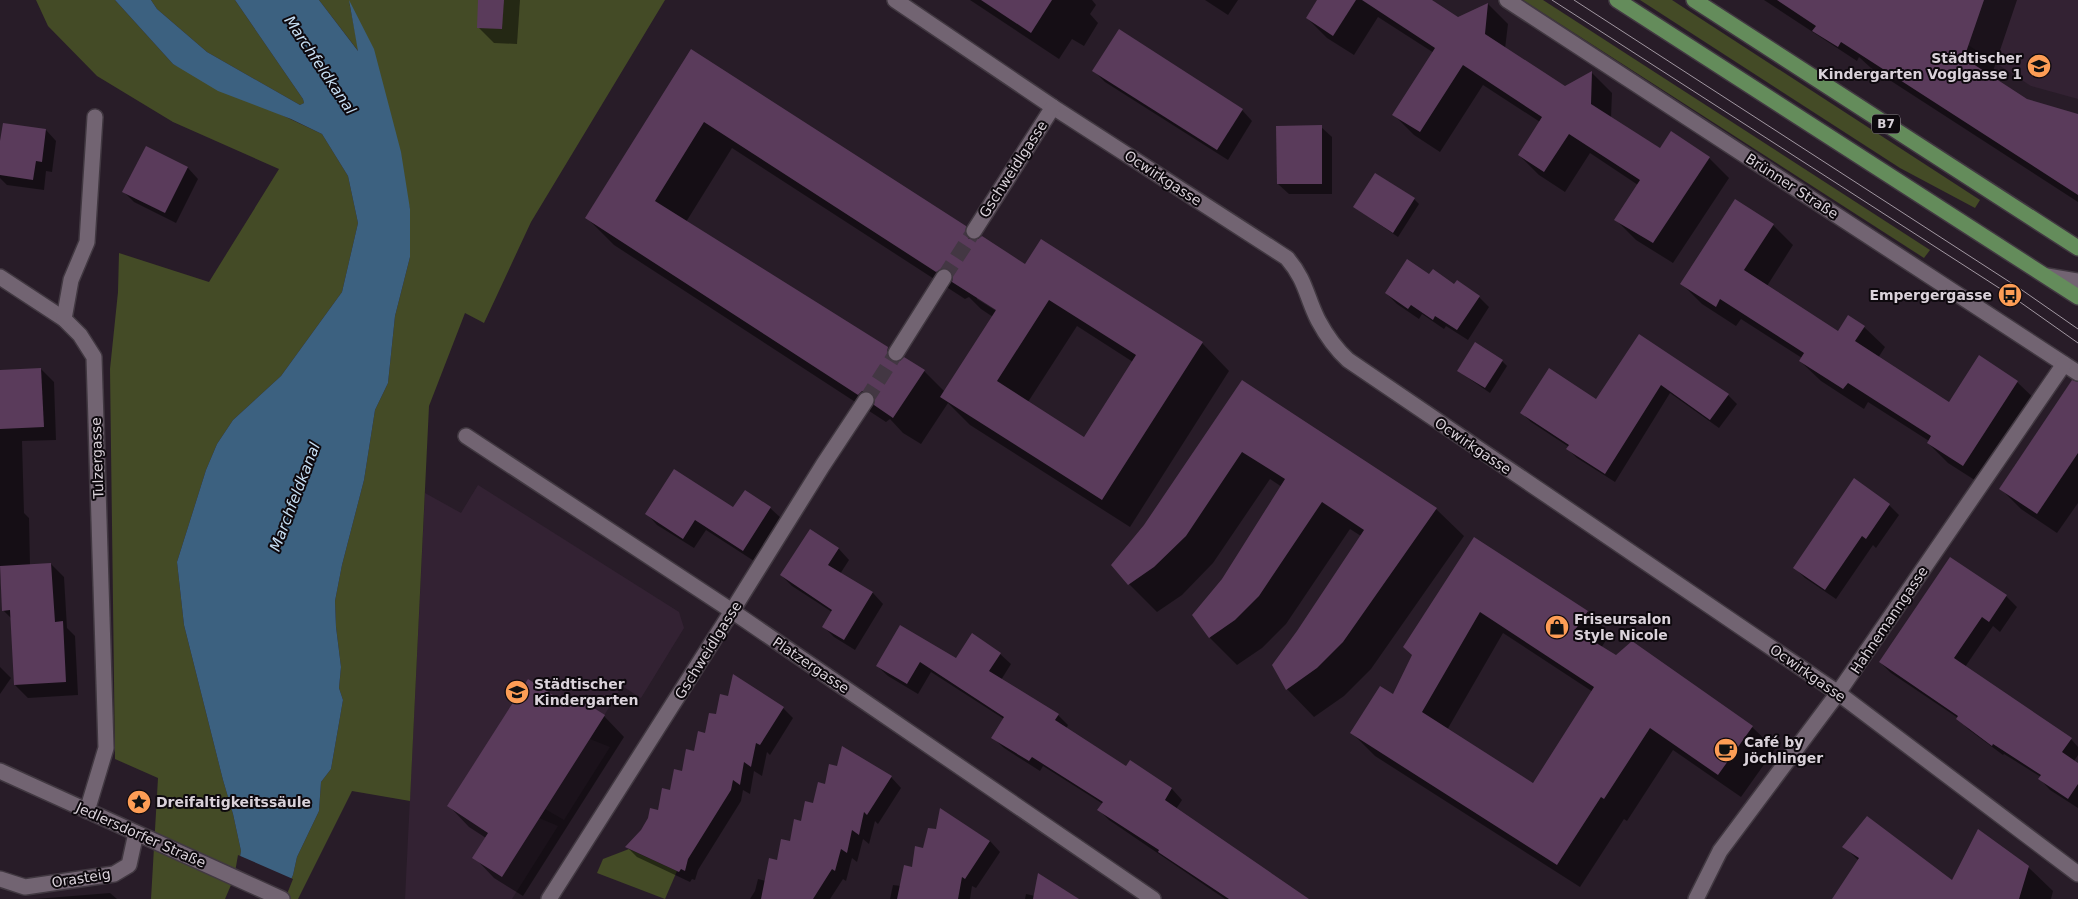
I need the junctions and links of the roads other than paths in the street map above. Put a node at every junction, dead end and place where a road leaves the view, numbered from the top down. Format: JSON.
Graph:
{"nodes":[{"id":1,"x":895,"y":0,"type":"edge"},
{"id":2,"x":1507,"y":0,"type":"edge"},
{"id":3,"x":1617,"y":0,"type":"edge"},
{"id":4,"x":1694,"y":0,"type":"edge"},
{"id":5,"x":1053,"y":107,"type":"junction"},
{"id":6,"x":95,"y":117,"type":"dead end"},
{"id":7,"x":974,"y":231,"type":"tunnel mouth"},
{"id":8,"x":2078,"y":248,"type":"edge"},
{"id":9,"x":944,"y":276,"type":"tunnel mouth"},
{"id":10,"x":2047,"y":276,"type":"junction"},
{"id":11,"x":0,"y":278,"type":"edge"},
{"id":12,"x":2078,"y":281,"type":"edge"},
{"id":13,"x":2078,"y":297,"type":"edge"},
{"id":14,"x":64,"y":319,"type":"junction"},
{"id":15,"x":896,"y":353,"type":"tunnel mouth"},
{"id":16,"x":2064,"y":364,"type":"junction"},
{"id":17,"x":2078,"y":373,"type":"edge"},
{"id":18,"x":866,"y":400,"type":"tunnel mouth"},
{"id":19,"x":466,"y":436,"type":"dead end"},
{"id":20,"x":732,"y":612,"type":"junction"},
{"id":21,"x":1838,"y":693,"type":"junction"},
{"id":22,"x":0,"y":771,"type":"edge"},
{"id":23,"x":87,"y":811,"type":"junction"},
{"id":24,"x":136,"y":834,"type":"junction"},
{"id":25,"x":2078,"y":874,"type":"edge"},
{"id":26,"x":2,"y":885,"type":"edge"},
{"id":27,"x":282,"y":899,"type":"edge"},
{"id":28,"x":549,"y":899,"type":"edge"},
{"id":29,"x":1153,"y":899,"type":"edge"},
{"id":30,"x":1696,"y":899,"type":"edge"}],
"edges":[{"from":1,"to":5,"type":"street","name":"Ocwirkgasse"},
{"from":2,"to":16,"type":"street","name":"Brünner Straße"},
{"from":3,"to":10,"type":"main road"},
{"from":4,"to":8,"type":"main road","number":"B7"},
{"from":5,"to":7,"type":"street","name":"Gschweidlgasse"},
{"from":5,"to":21,"type":"street","name":"Ocwirkgasse"},
{"from":6,"to":14,"type":"street"},
{"from":9,"to":15,"type":"street"},
{"from":10,"to":12,"type":"street"},
{"from":10,"to":13,"type":"main road"},
{"from":11,"to":14,"type":"street","name":"Tulzergasse"},
{"from":14,"to":23,"type":"street","name":"Tulzergasse"},
{"from":16,"to":17,"type":"street","name":"Brünner Straße"},
{"from":16,"to":21,"type":"street","name":"Hahnemanngasse"},
{"from":18,"to":20,"type":"street","name":"Gschweidlgasse"},
{"from":19,"to":20,"type":"street","name":"Platzergasse"},
{"from":20,"to":28,"type":"street","name":"Gschweidlgasse"},
{"from":20,"to":29,"type":"street","name":"Platzergasse"},
{"from":21,"to":25,"type":"street","name":"Ocwirkgasse"},
{"from":21,"to":30,"type":"street","name":"Hahnemanngasse"},
{"from":22,"to":23,"type":"street","name":"Jedlersdorfer Straße"},
{"from":23,"to":24,"type":"street","name":"Jedlersdorfer Straße"},
{"from":24,"to":26,"type":"street","name":"Orasteig"},
{"from":24,"to":27,"type":"street","name":"Jedlersdorfer Straße"}]}
